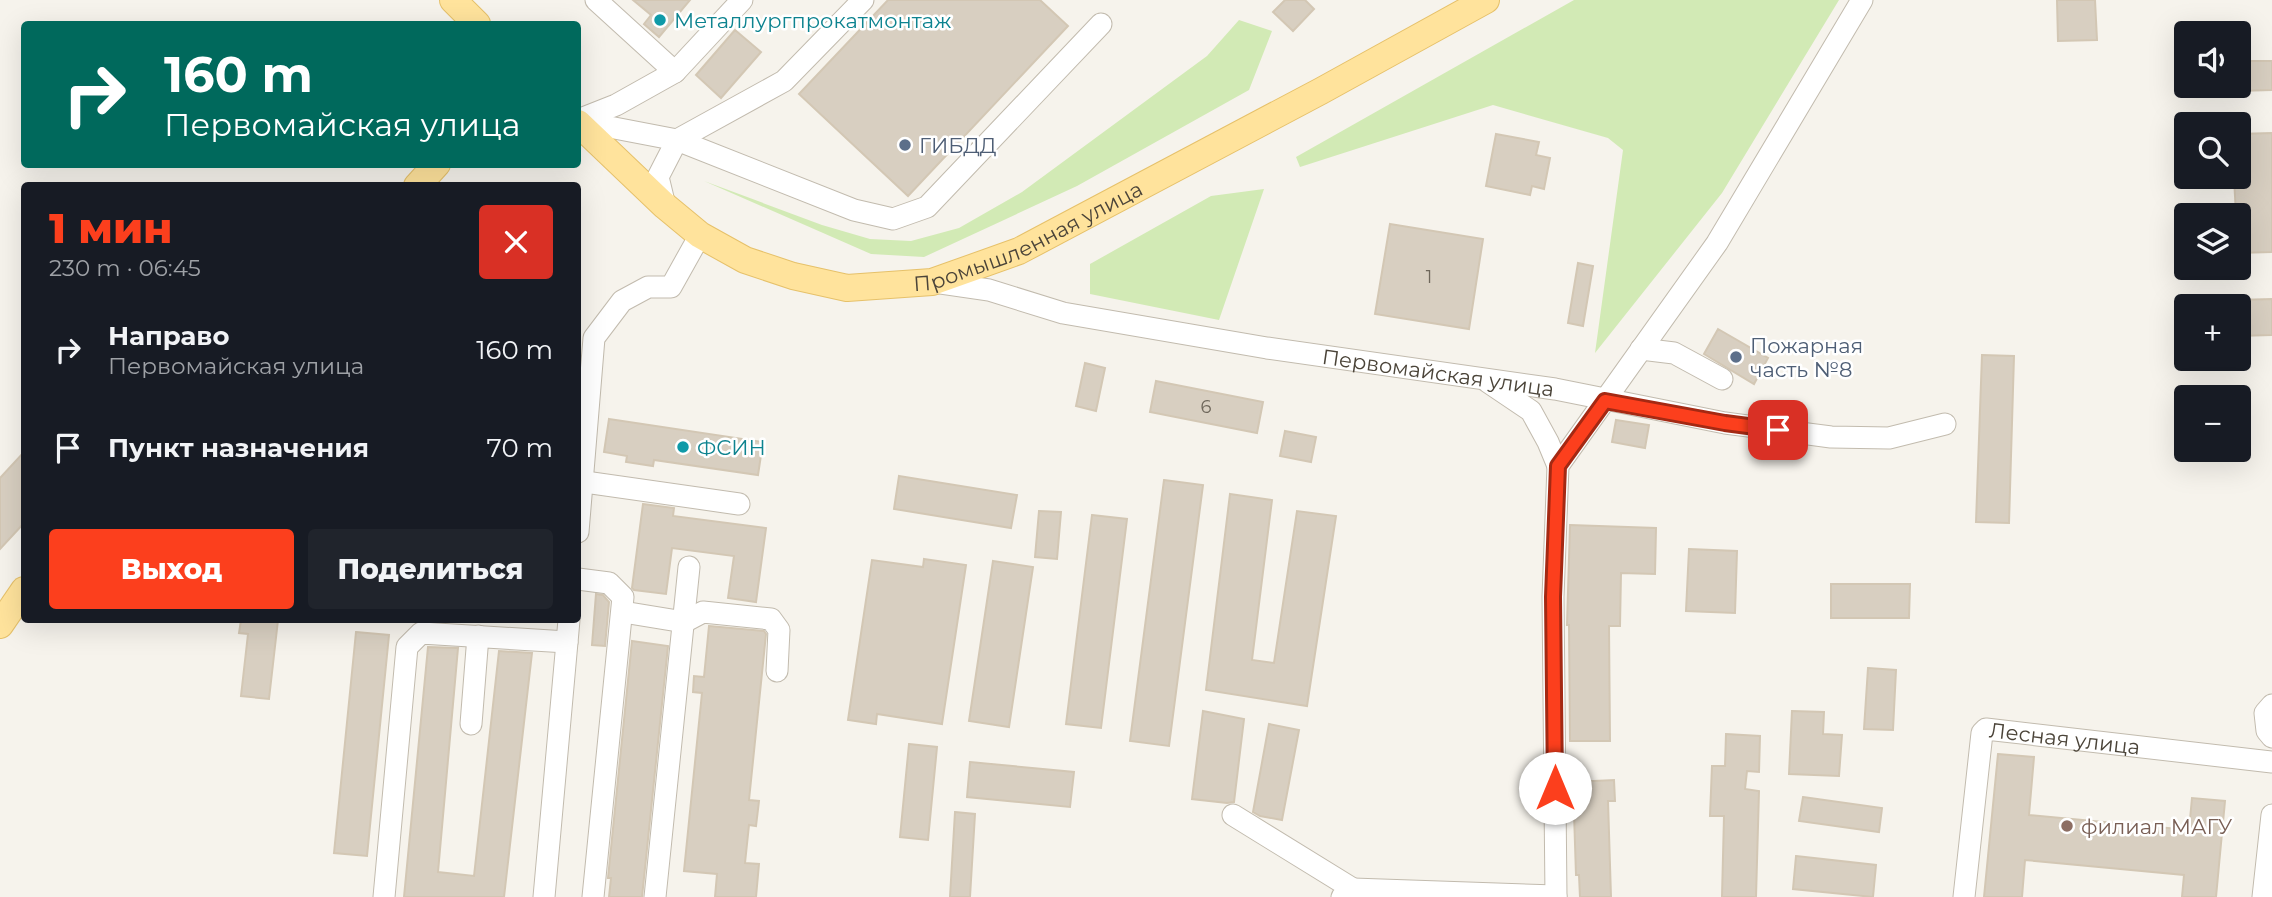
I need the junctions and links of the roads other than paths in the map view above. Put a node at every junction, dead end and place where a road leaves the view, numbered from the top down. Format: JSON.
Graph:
{"nodes":[{"id":1,"x":596,"y":0,"type":"edge"},
{"id":2,"x":742,"y":0,"type":"edge"},
{"id":3,"x":863,"y":0,"type":"edge"},
{"id":4,"x":1486,"y":0,"type":"edge"},
{"id":5,"x":1862,"y":0,"type":"edge"},
{"id":6,"x":1101,"y":24,"type":"dead end"},
{"id":7,"x":675,"y":72,"type":"junction"},
{"id":8,"x":581,"y":120,"type":"edge"},
{"id":9,"x":581,"y":122,"type":"edge"},
{"id":10,"x":581,"y":124,"type":"edge"},
{"id":11,"x":677,"y":139,"type":"junction"},
{"id":12,"x":433,"y":168,"type":"edge"},
{"id":13,"x":421,"y":182,"type":"edge"},
{"id":14,"x":665,"y":206,"type":"junction"},
{"id":15,"x":700,"y":235,"type":"junction"},
{"id":16,"x":932,"y":282,"type":"junction"},
{"id":17,"x":1641,"y":349,"type":"junction"},
{"id":18,"x":1484,"y":379,"type":"junction"},
{"id":19,"x":1722,"y":379,"type":"dead end"},
{"id":20,"x":1605,"y":401,"type":"junction"},
{"id":21,"x":1945,"y":424,"type":"dead end"},
{"id":22,"x":1558,"y":466,"type":"junction"},
{"id":23,"x":581,"y":471,"type":"edge"},
{"id":24,"x":581,"y":481,"type":"edge"},
{"id":25,"x":740,"y":504,"type":"dead end"},
{"id":26,"x":689,"y":568,"type":"dead end"},
{"id":27,"x":581,"y":579,"type":"edge"},
{"id":28,"x":21,"y":594,"type":"edge"},
{"id":29,"x":623,"y":612,"type":"junction"},
{"id":30,"x":2,"y":617,"type":"edge"},
{"id":31,"x":684,"y":622,"type":"junction"},
{"id":32,"x":569,"y":623,"type":"edge"},
{"id":33,"x":478,"y":636,"type":"junction"},
{"id":34,"x":567,"y":642,"type":"junction"},
{"id":35,"x":777,"y":671,"type":"dead end"},
{"id":36,"x":2272,"y":705,"type":"edge"},
{"id":37,"x":471,"y":724,"type":"dead end"},
{"id":38,"x":2272,"y":737,"type":"edge"},
{"id":39,"x":2272,"y":762,"type":"edge"},
{"id":40,"x":1233,"y":815,"type":"dead end"},
{"id":41,"x":2272,"y":815,"type":"edge"},
{"id":42,"x":1348,"y":893,"type":"edge"},
{"id":43,"x":384,"y":897,"type":"edge"},
{"id":44,"x":544,"y":897,"type":"edge"},
{"id":45,"x":593,"y":897,"type":"edge"},
{"id":46,"x":655,"y":897,"type":"edge"},
{"id":47,"x":1556,"y":897,"type":"edge"},
{"id":48,"x":1964,"y":897,"type":"edge"},
{"id":49,"x":2263,"y":897,"type":"edge"}],
"edges":[{"from":1,"to":7,"type":"street"},
{"from":2,"to":7,"type":"street"},
{"from":3,"to":11,"type":"street"},
{"from":4,"to":16,"type":"main road","name":"Промышленная улица"},
{"from":5,"to":17,"type":"street"},
{"from":6,"to":11,"type":"street"},
{"from":7,"to":8,"type":"street"},
{"from":9,"to":11,"type":"street"},
{"from":10,"to":14,"type":"main road","name":"Промышленная улица"},
{"from":11,"to":14,"type":"street"},
{"from":12,"to":13,"type":"main road"},
{"from":14,"to":15,"type":"main road","name":"Промышленная улица"},
{"from":15,"to":16,"type":"main road","name":"Промышленная улица"},
{"from":15,"to":23,"type":"street"},
{"from":16,"to":18,"type":"street","name":"Первомайская улица"},
{"from":17,"to":19,"type":"street"},
{"from":17,"to":20,"type":"street"},
{"from":18,"to":20,"type":"street","name":"Первомайская улица"},
{"from":18,"to":22,"type":"street"},
{"from":20,"to":21,"type":"street","name":"Первомайская улица"},
{"from":20,"to":22,"type":"street"},
{"from":22,"to":47,"type":"street"},
{"from":24,"to":25,"type":"street"},
{"from":26,"to":31,"type":"street"},
{"from":27,"to":29,"type":"street"},
{"from":28,"to":30,"type":"main road"},
{"from":29,"to":31,"type":"street"},
{"from":29,"to":45,"type":"street"},
{"from":31,"to":35,"type":"street"},
{"from":31,"to":46,"type":"street"},
{"from":32,"to":34,"type":"street"},
{"from":33,"to":34,"type":"street"},
{"from":33,"to":37,"type":"street"},
{"from":33,"to":43,"type":"street"},
{"from":34,"to":44,"type":"street"},
{"from":36,"to":38,"type":"street"},
{"from":39,"to":48,"type":"street","name":"Лесная улица"},
{"from":40,"to":42,"type":"street"},
{"from":41,"to":49,"type":"street"},
{"from":42,"to":47,"type":"street"}]}
